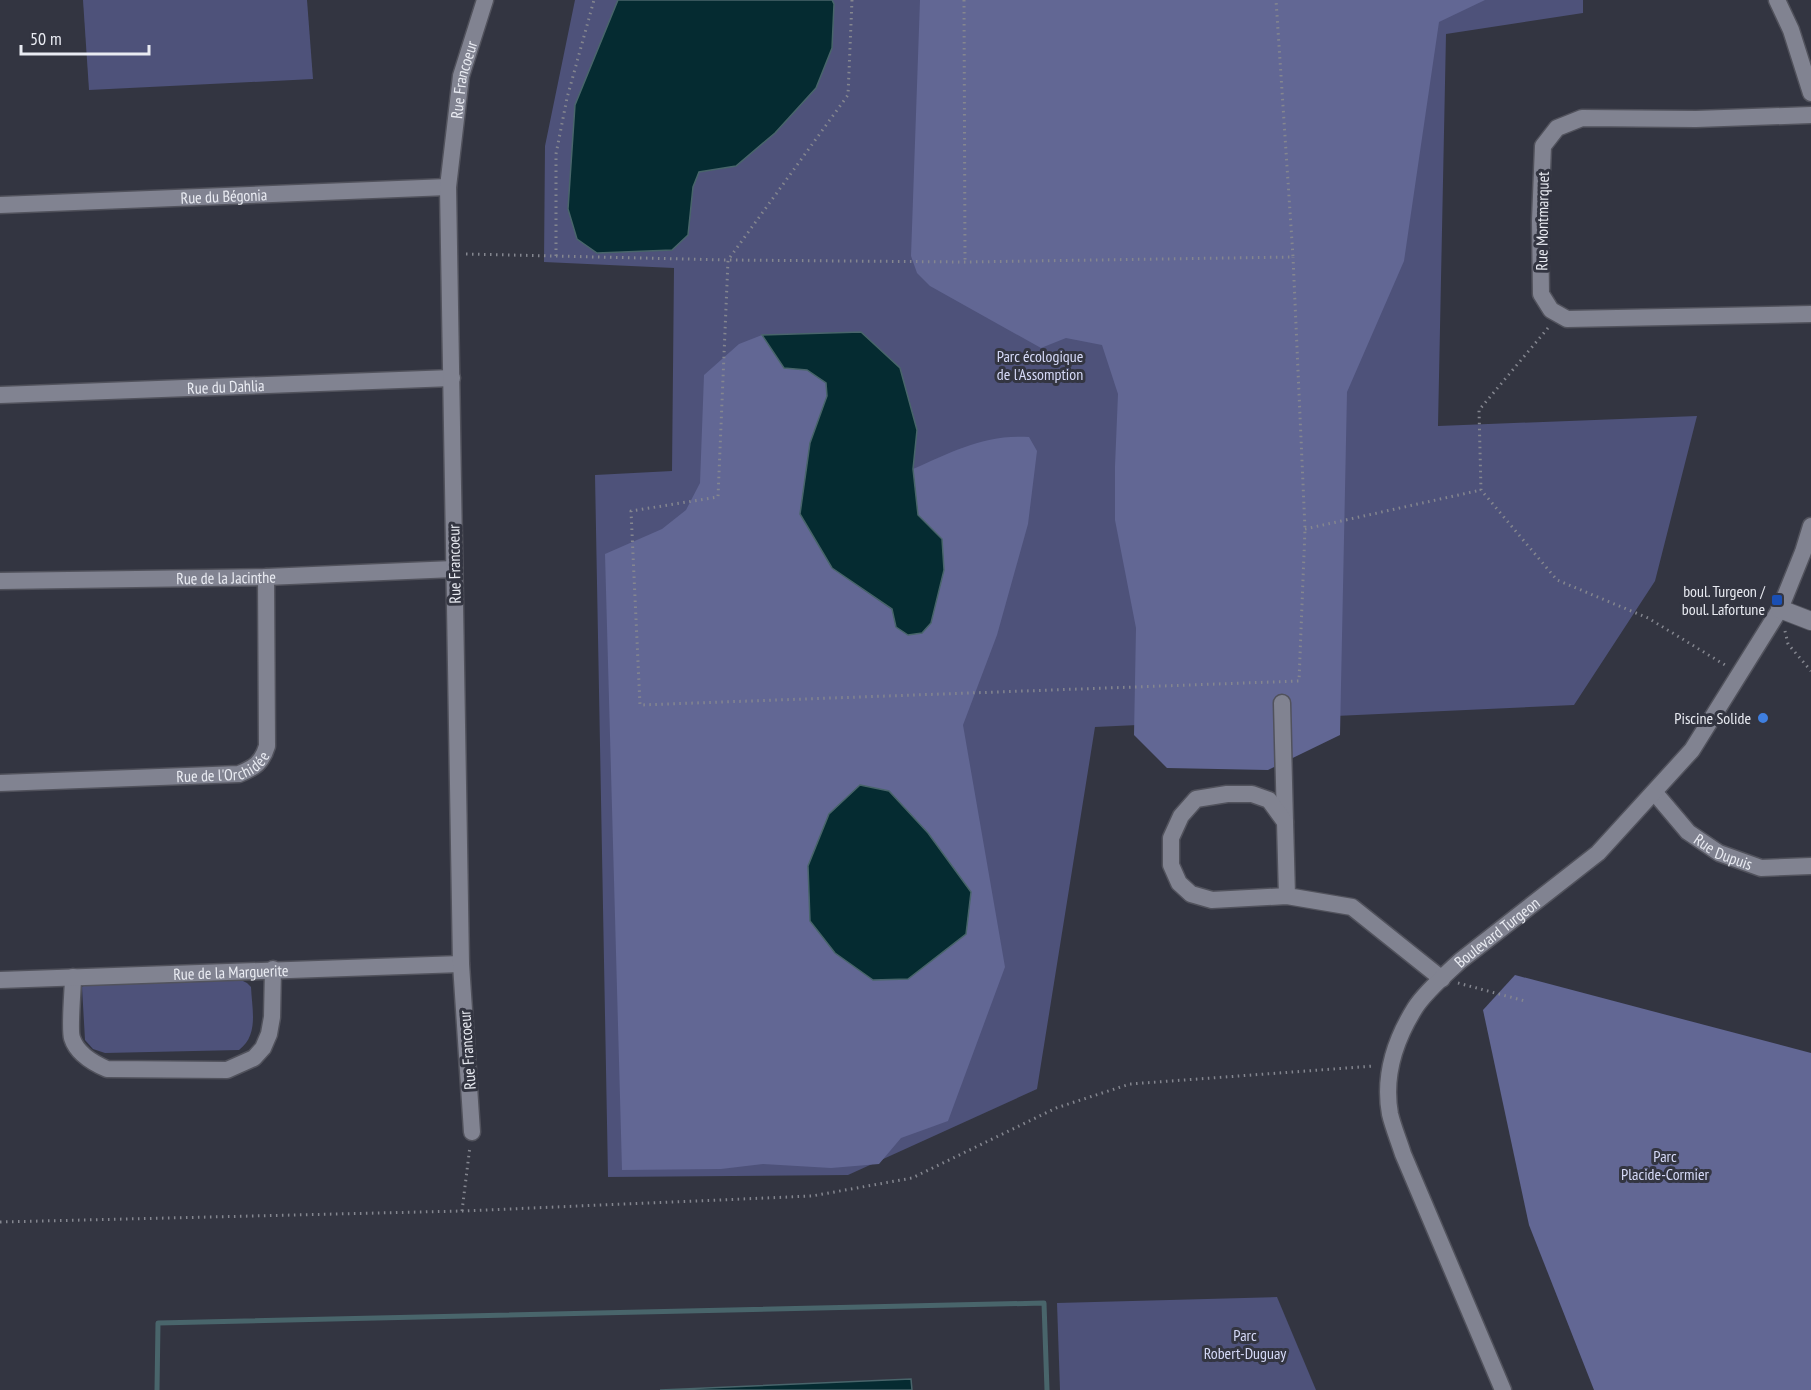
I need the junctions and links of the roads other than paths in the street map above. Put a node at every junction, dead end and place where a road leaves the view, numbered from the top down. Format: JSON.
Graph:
{"nodes":[{"id":1,"x":485,"y":0,"type":"edge"},
{"id":2,"x":1777,"y":0,"type":"edge"},
{"id":3,"x":1811,"y":93,"type":"edge"},
{"id":4,"x":1811,"y":115,"type":"edge"},
{"id":5,"x":448,"y":187,"type":"junction"},
{"id":6,"x":0,"y":205,"type":"edge"},
{"id":7,"x":1811,"y":314,"type":"edge"},
{"id":8,"x":452,"y":378,"type":"junction"},
{"id":9,"x":0,"y":395,"type":"edge"},
{"id":10,"x":1811,"y":526,"type":"edge"},
{"id":11,"x":454,"y":569,"type":"junction"},
{"id":12,"x":267,"y":577,"type":"junction"},
{"id":13,"x":0,"y":581,"type":"edge"},
{"id":14,"x":1780,"y":609,"type":"junction"},
{"id":15,"x":1811,"y":621,"type":"edge"},
{"id":16,"x":1282,"y":704,"type":"dead end"},
{"id":17,"x":0,"y":783,"type":"edge"},
{"id":18,"x":1655,"y":793,"type":"junction"},
{"id":19,"x":1285,"y":822,"type":"junction"},
{"id":20,"x":1811,"y":866,"type":"edge"},
{"id":21,"x":1287,"y":896,"type":"junction"},
{"id":22,"x":461,"y":964,"type":"junction"},
{"id":23,"x":273,"y":969,"type":"junction"},
{"id":24,"x":73,"y":977,"type":"junction"},
{"id":25,"x":1442,"y":979,"type":"junction"},
{"id":26,"x":0,"y":980,"type":"edge"},
{"id":27,"x":472,"y":1132,"type":"road end"},
{"id":28,"x":1503,"y":1390,"type":"edge"}],
"edges":[{"from":1,"to":5,"type":"street","name":"Rue Francoeur"},
{"from":2,"to":3,"type":"street"},
{"from":4,"to":7,"type":"street","name":"Rue Montmarquet"},
{"from":5,"to":6,"type":"street","name":"Rue du Bégonia"},
{"from":5,"to":8,"type":"street","name":"Rue Francoeur"},
{"from":8,"to":9,"type":"street","name":"Rue du Dahlia"},
{"from":8,"to":11,"type":"street","name":"Rue Francoeur"},
{"from":10,"to":14,"type":"street","name":"Boulevard Turgeon"},
{"from":11,"to":12,"type":"street","name":"Rue de la Jacinthe"},
{"from":11,"to":22,"type":"street","name":"Rue Francoeur"},
{"from":12,"to":13,"type":"street","name":"Rue de la Jacinthe"},
{"from":12,"to":17,"type":"street","name":"Rue de l'Orchidée"},
{"from":14,"to":15,"type":"street"},
{"from":14,"to":18,"type":"street","name":"Boulevard Turgeon"},
{"from":16,"to":19,"type":"street"},
{"from":18,"to":20,"type":"street","name":"Rue Dupuis"},
{"from":18,"to":25,"type":"street","name":"Boulevard Turgeon"},
{"from":19,"to":21,"type":"street"},
{"from":19,"to":21,"type":"street"},
{"from":21,"to":25,"type":"street"},
{"from":22,"to":23,"type":"street","name":"Rue de la Marguerite"},
{"from":22,"to":27,"type":"street","name":"Rue Francoeur"},
{"from":23,"to":24,"type":"street","name":"Rue de la Marguerite"},
{"from":23,"to":24,"type":"street"},
{"from":24,"to":26,"type":"street","name":"Rue de la Marguerite"},
{"from":25,"to":28,"type":"street","name":"Boulevard Turgeon"}]}
